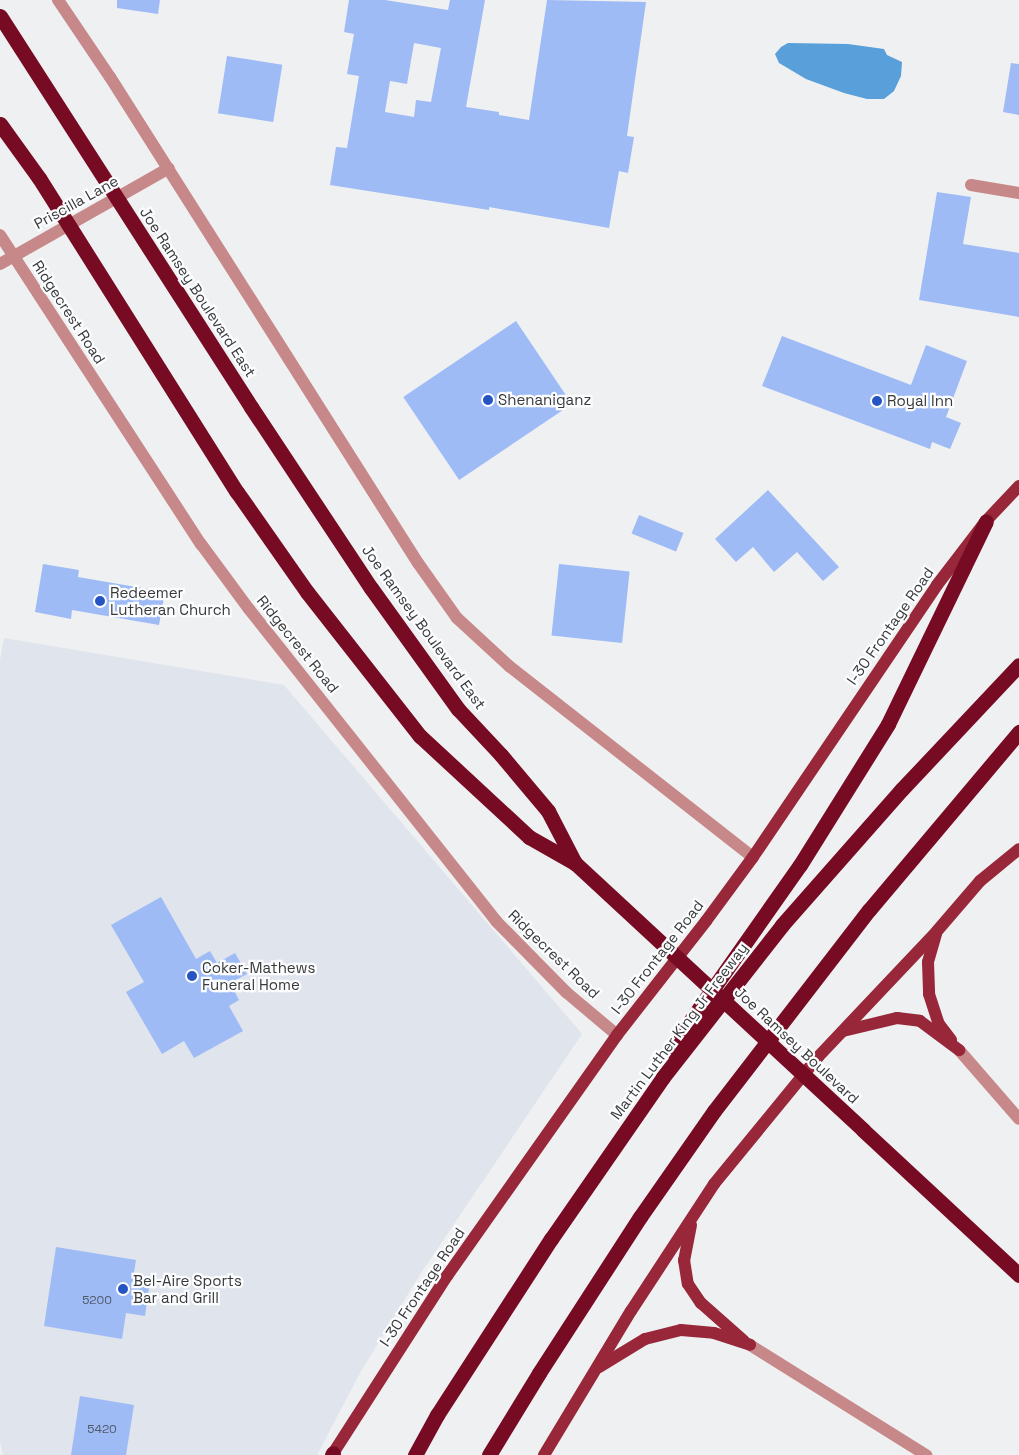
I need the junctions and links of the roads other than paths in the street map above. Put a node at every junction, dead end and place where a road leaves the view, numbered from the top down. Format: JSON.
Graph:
{"nodes":[{"id":1,"x":58,"y":0,"type":"edge"},
{"id":2,"x":0,"y":16,"type":"edge"},
{"id":3,"x":0,"y":124,"type":"edge"},
{"id":4,"x":168,"y":168,"type":"junction"},
{"id":5,"x":971,"y":185,"type":"dead end"},
{"id":6,"x":1019,"y":193,"type":"edge"},
{"id":7,"x":117,"y":198,"type":"junction"},
{"id":8,"x":68,"y":225,"type":"junction"},
{"id":9,"x":0,"y":235,"type":"edge"},
{"id":10,"x":14,"y":256,"type":"junction"},
{"id":11,"x":0,"y":264,"type":"edge"},
{"id":12,"x":1019,"y":486,"type":"edge"},
{"id":13,"x":986,"y":521,"type":"junction"},
{"id":14,"x":1019,"y":665,"type":"edge"},
{"id":15,"x":1019,"y":732,"type":"edge"},
{"id":16,"x":1019,"y":849,"type":"edge"},
{"id":17,"x":753,"y":857,"type":"junction"},
{"id":18,"x":575,"y":863,"type":"junction"},
{"id":19,"x":937,"y":931,"type":"junction"},
{"id":20,"x":842,"y":1032,"type":"junction"},
{"id":21,"x":617,"y":1036,"type":"junction"},
{"id":22,"x":958,"y":1050,"type":"junction"},
{"id":23,"x":663,"y":1077,"type":"junction"},
{"id":24,"x":1019,"y":1119,"type":"edge"},
{"id":25,"x":692,"y":1220,"type":"junction"},
{"id":26,"x":1019,"y":1275,"type":"edge"},
{"id":27,"x":750,"y":1345,"type":"junction"},
{"id":28,"x":598,"y":1368,"type":"junction"},
{"id":29,"x":332,"y":1454,"type":"edge"},
{"id":30,"x":922,"y":1454,"type":"edge"},
{"id":31,"x":415,"y":1455,"type":"edge"},
{"id":32,"x":489,"y":1455,"type":"edge"},
{"id":33,"x":544,"y":1455,"type":"edge"}],
"edges":[{"from":1,"to":4,"type":"street"},
{"from":2,"to":7,"type":"highway","name":"Joe Ramsey Boulevard East"},
{"from":3,"to":8,"type":"highway"},
{"from":4,"to":7,"type":"street","name":"Priscilla Lane"},
{"from":4,"to":17,"type":"street"},
{"from":5,"to":6,"type":"street"},
{"from":7,"to":8,"type":"street","name":"Priscilla Lane"},
{"from":7,"to":18,"type":"highway","name":"Joe Ramsey Boulevard East"},
{"from":8,"to":10,"type":"street","name":"Priscilla Lane"},
{"from":8,"to":18,"type":"highway"},
{"from":9,"to":10,"type":"street","name":"Ridgecrest Road"},
{"from":10,"to":11,"type":"street","name":"Priscilla Lane"},
{"from":10,"to":21,"type":"street","name":"Ridgecrest Road"},
{"from":12,"to":13,"type":"main road","name":"I-30 Frontage Road"},
{"from":13,"to":17,"type":"main road","name":"I-30 Frontage Road"},
{"from":13,"to":23,"type":"highway"},
{"from":14,"to":23,"type":"highway","name":"Martin Luther King Jr Freeway"},
{"from":15,"to":32,"type":"highway"},
{"from":16,"to":19,"type":"main road"},
{"from":17,"to":21,"type":"main road","name":"I-30 Frontage Road"},
{"from":18,"to":26,"type":"highway","name":"Joe Ramsey Boulevard","bridge":true},
{"from":19,"to":20,"type":"main road"},
{"from":19,"to":22,"type":"main road"},
{"from":20,"to":22,"type":"main road"},
{"from":20,"to":25,"type":"main road"},
{"from":21,"to":29,"type":"main road","name":"I-30 Frontage Road"},
{"from":22,"to":24,"type":"street"},
{"from":23,"to":31,"type":"highway","name":"Martin Luther King Jr Freeway"},
{"from":25,"to":27,"type":"main road"},
{"from":25,"to":28,"type":"main road"},
{"from":27,"to":28,"type":"main road"},
{"from":27,"to":30,"type":"street"},
{"from":28,"to":33,"type":"main road"}]}
